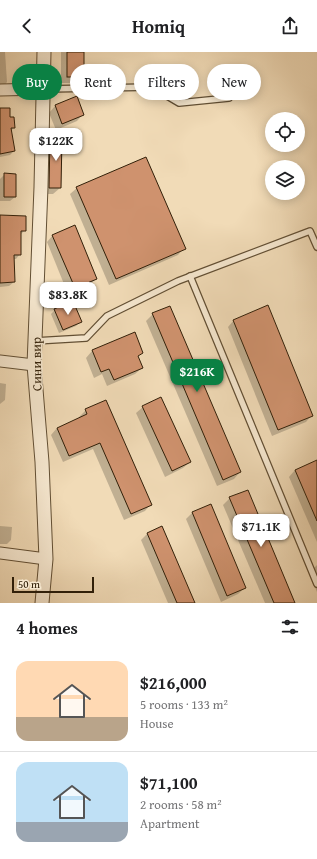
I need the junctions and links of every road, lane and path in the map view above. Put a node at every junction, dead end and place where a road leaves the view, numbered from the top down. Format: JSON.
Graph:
{"nodes":[{"id":1,"x":44,"y":52,"type":"edge"},
{"id":2,"x":44,"y":64,"type":"edge"},
{"id":3,"x":62,"y":89,"type":"edge"},
{"id":4,"x":0,"y":90,"type":"edge"},
{"id":5,"x":12,"y":90,"type":"edge"},
{"id":6,"x":44,"y":100,"type":"edge"},
{"id":7,"x":208,"y":100,"type":"edge"},
{"id":8,"x":317,"y":247,"type":"edge"},
{"id":9,"x":190,"y":276,"type":"junction"},
{"id":10,"x":35,"y":341,"type":"junction"},
{"id":11,"x":0,"y":361,"type":"edge"},
{"id":12,"x":34,"y":365,"type":"junction"},
{"id":13,"x":0,"y":553,"type":"edge"},
{"id":14,"x":46,"y":559,"type":"junction"},
{"id":15,"x":317,"y":584,"type":"edge"},
{"id":16,"x":42,"y":603,"type":"edge"}],
"edges":[{"from":1,"to":2,"type":"street","name":"Сини вир"},
{"from":3,"to":7,"type":"lane"},
{"from":4,"to":5,"type":"street"},
{"from":6,"to":10,"type":"street","name":"Сини вир"},
{"from":8,"to":9,"type":"lane"},
{"from":9,"to":10,"type":"lane"},
{"from":9,"to":15,"type":"lane"},
{"from":10,"to":12,"type":"street","name":"Сини вир"},
{"from":11,"to":12,"type":"street"},
{"from":12,"to":14,"type":"street","name":"Сини вир"},
{"from":13,"to":14,"type":"street"},
{"from":14,"to":16,"type":"street","name":"Сини вир"}]}
